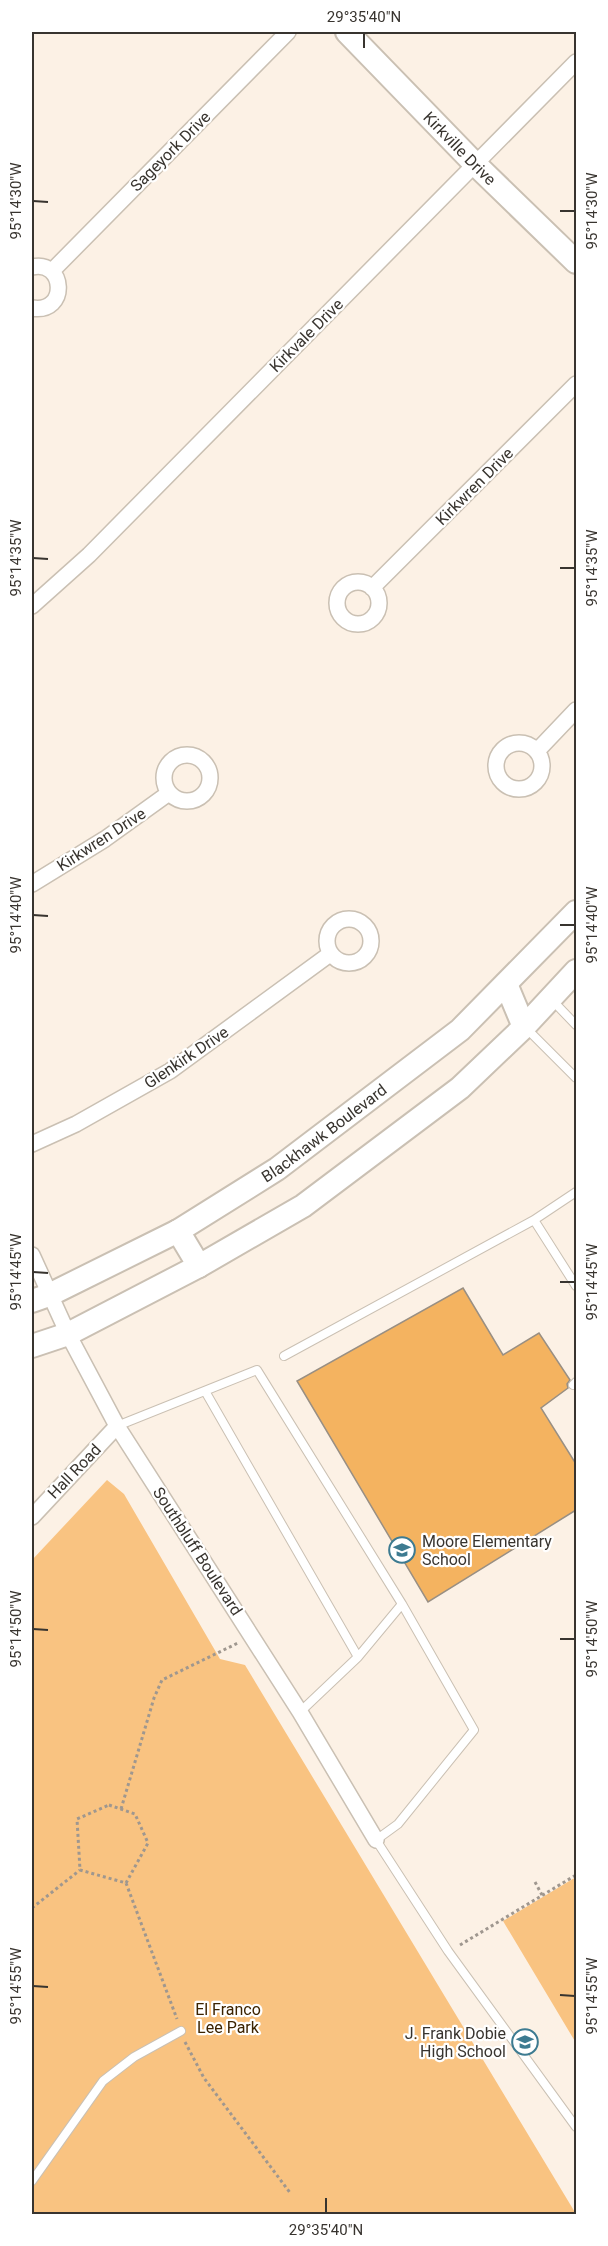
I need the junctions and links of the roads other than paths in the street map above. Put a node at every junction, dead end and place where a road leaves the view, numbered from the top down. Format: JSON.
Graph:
{"nodes":[{"id":1,"x":288,"y":32,"type":"edge"},
{"id":2,"x":347,"y":32,"type":"edge"},
{"id":3,"x":576,"y":62,"type":"edge"},
{"id":4,"x":475,"y":164,"type":"junction"},
{"id":5,"x":576,"y":262,"type":"edge"},
{"id":6,"x":32,"y":267,"type":"edge"},
{"id":7,"x":52,"y":272,"type":"junction"},
{"id":8,"x":32,"y":308,"type":"edge"},
{"id":9,"x":576,"y":384,"type":"edge"},
{"id":10,"x":372,"y":588,"type":"dead end"},
{"id":11,"x":32,"y":606,"type":"edge"},
{"id":12,"x":576,"y":710,"type":"edge"},
{"id":13,"x":537,"y":751,"type":"dead end"},
{"id":14,"x":169,"y":793,"type":"dead end"},
{"id":15,"x":32,"y":884,"type":"edge"},
{"id":16,"x":576,"y":912,"type":"edge"},
{"id":17,"x":330,"y":954,"type":"dead end"},
{"id":18,"x":576,"y":972,"type":"edge"},
{"id":19,"x":506,"y":984,"type":"junction"},
{"id":20,"x":550,"y":998,"type":"junction"},
{"id":21,"x":576,"y":1025,"type":"edge"},
{"id":22,"x":524,"y":1027,"type":"junction"},
{"id":23,"x":576,"y":1078,"type":"edge"},
{"id":24,"x":32,"y":1144,"type":"edge"},
{"id":25,"x":576,"y":1192,"type":"edge"},
{"id":26,"x":534,"y":1220,"type":"junction"},
{"id":27,"x":178,"y":1231,"type":"junction"},
{"id":28,"x":32,"y":1255,"type":"edge"},
{"id":29,"x":199,"y":1266,"type":"junction"},
{"id":30,"x":576,"y":1286,"type":"edge"},
{"id":31,"x":40,"y":1298,"type":"edge"},
{"id":32,"x":68,"y":1334,"type":"junction"},
{"id":33,"x":32,"y":1346,"type":"edge"},
{"id":34,"x":284,"y":1356,"type":"dead end"},
{"id":35,"x":205,"y":1391,"type":"junction"},
{"id":36,"x":117,"y":1426,"type":"junction"},
{"id":37,"x":32,"y":1516,"type":"edge"},
{"id":38,"x":402,"y":1604,"type":"junction"},
{"id":39,"x":358,"y":1657,"type":"junction"},
{"id":40,"x":300,"y":1712,"type":"junction"},
{"id":41,"x":376,"y":1840,"type":"junction"},
{"id":42,"x":181,"y":2031,"type":"road end"},
{"id":43,"x":576,"y":2127,"type":"edge"},
{"id":44,"x":32,"y":2181,"type":"edge"}],
"edges":[{"from":1,"to":7,"type":"street","name":"Sageyork Drive"},
{"from":2,"to":4,"type":"main road","name":"Kirkville Drive"},
{"from":3,"to":4,"type":"street","name":"Kirkvale Drive"},
{"from":4,"to":5,"type":"main road","name":"Kirkville Drive"},
{"from":4,"to":11,"type":"street","name":"Kirkvale Drive"},
{"from":6,"to":7,"type":"street"},
{"from":7,"to":8,"type":"street"},
{"from":9,"to":10,"type":"street","name":"Kirkwren Drive"},
{"from":12,"to":13,"type":"street"},
{"from":14,"to":15,"type":"street","name":"Kirkwren Drive"},
{"from":16,"to":19,"type":"main road","name":"Blackhawk Boulevard"},
{"from":17,"to":24,"type":"street","name":"Glenkirk Drive"},
{"from":18,"to":20,"type":"main road"},
{"from":19,"to":20,"type":"main road"},
{"from":19,"to":22,"type":"main road"},
{"from":19,"to":27,"type":"main road","name":"Blackhawk Boulevard"},
{"from":20,"to":21,"type":"lane"},
{"from":20,"to":22,"type":"main road"},
{"from":22,"to":23,"type":"lane"},
{"from":22,"to":29,"type":"main road"},
{"from":25,"to":26,"type":"lane"},
{"from":26,"to":30,"type":"lane"},
{"from":26,"to":34,"type":"lane"},
{"from":27,"to":29,"type":"main road"},
{"from":27,"to":31,"type":"main road","name":"Blackhawk Boulevard"},
{"from":28,"to":31,"type":"street","name":"Southbluff Boulevard"},
{"from":29,"to":32,"type":"main road"},
{"from":31,"to":32,"type":"street","name":"Southbluff Boulevard"},
{"from":32,"to":33,"type":"main road"},
{"from":32,"to":36,"type":"street","name":"Southbluff Boulevard"},
{"from":35,"to":36,"type":"lane"},
{"from":35,"to":38,"type":"lane"},
{"from":35,"to":39,"type":"lane"},
{"from":36,"to":37,"type":"street","name":"Hall Road"},
{"from":36,"to":40,"type":"street","name":"Southbluff Boulevard"},
{"from":38,"to":39,"type":"lane"},
{"from":38,"to":41,"type":"lane"},
{"from":39,"to":40,"type":"lane"},
{"from":40,"to":41,"type":"street","name":"Southbluff Boulevard"},
{"from":41,"to":43,"type":"lane"},
{"from":42,"to":44,"type":"lane"}]}
